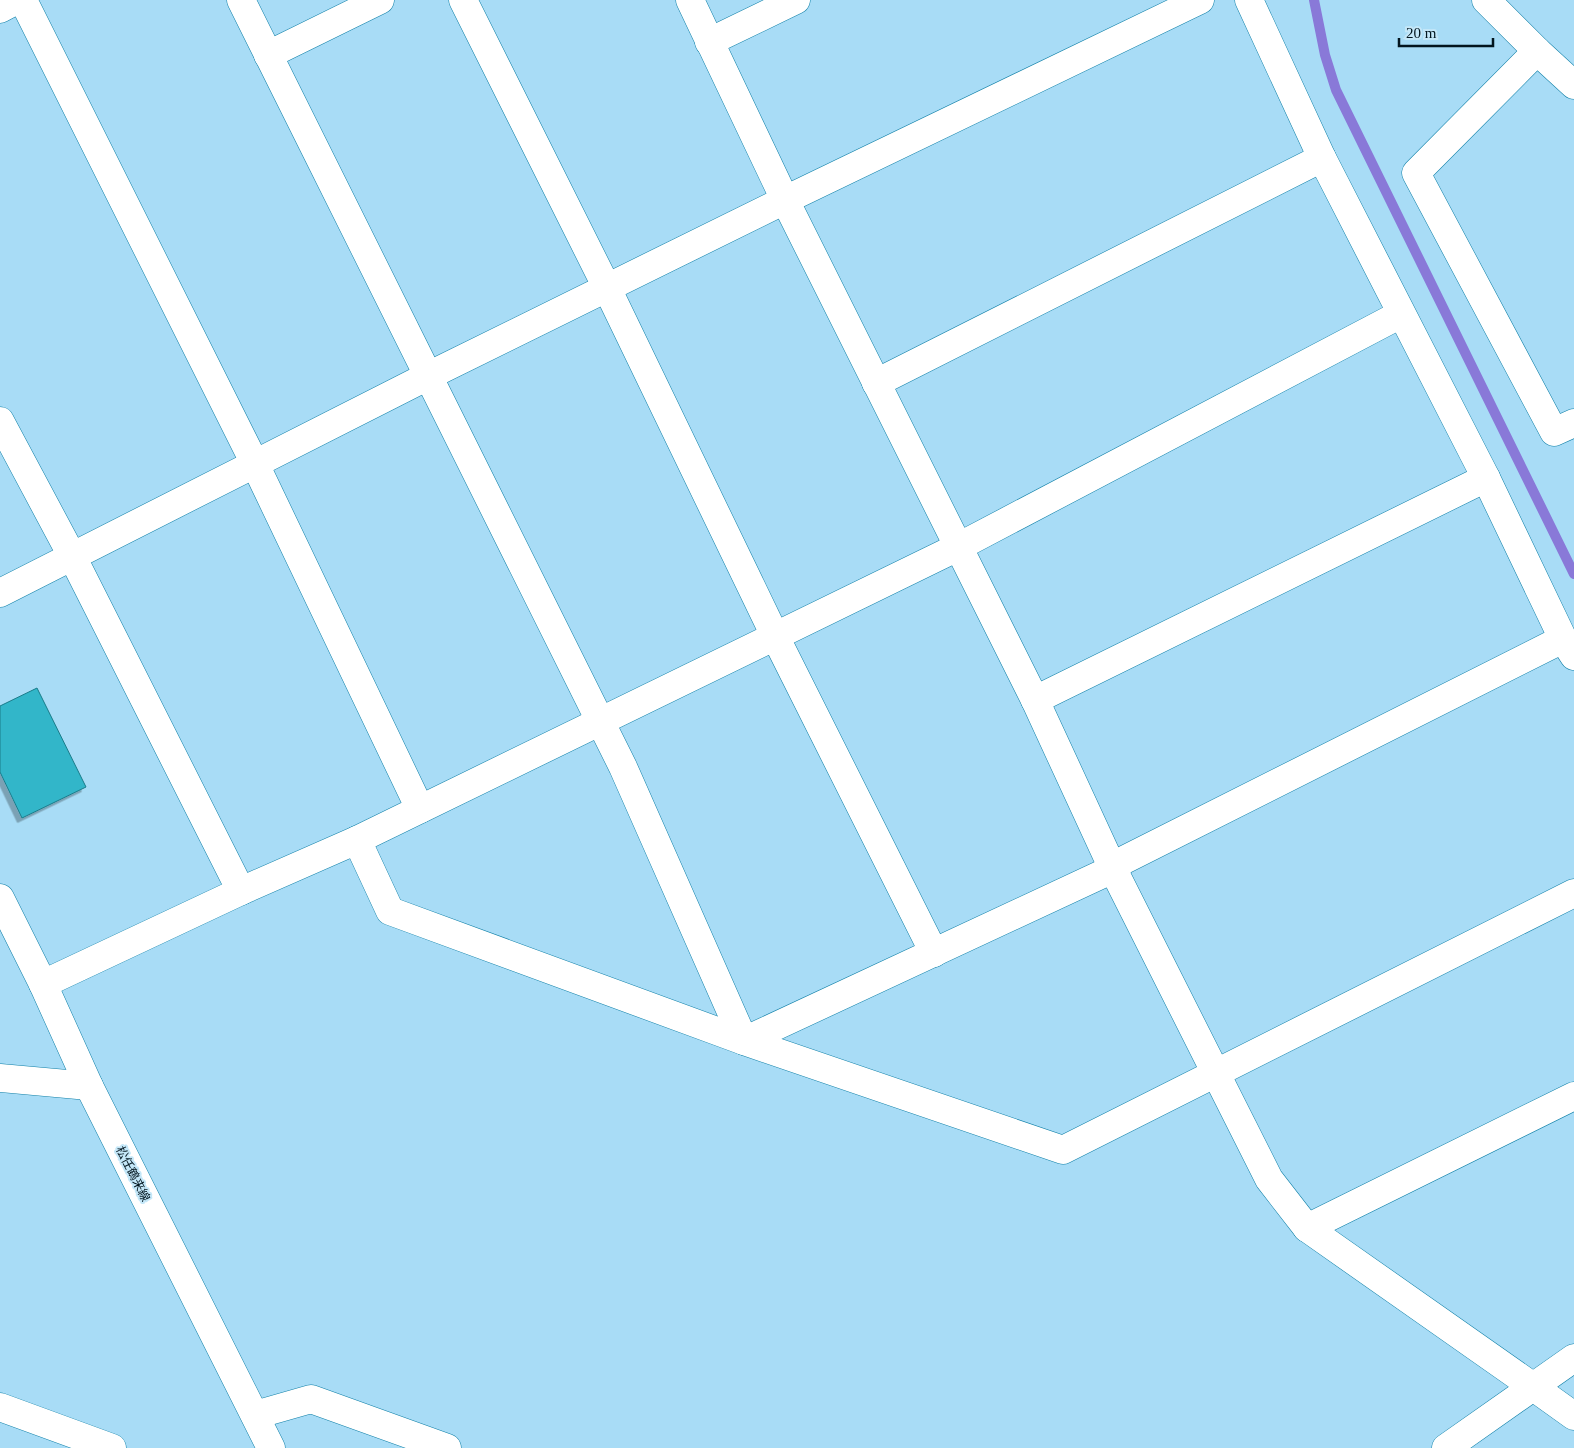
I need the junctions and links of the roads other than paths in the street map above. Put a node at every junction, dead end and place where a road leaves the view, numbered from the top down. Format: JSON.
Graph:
{"nodes":[{"id":1,"x":17,"y":0,"type":"edge"},
{"id":2,"x":23,"y":0,"type":"edge"},
{"id":3,"x":241,"y":0,"type":"edge"},
{"id":4,"x":380,"y":0,"type":"edge"},
{"id":5,"x":463,"y":0,"type":"edge"},
{"id":6,"x":690,"y":0,"type":"edge"},
{"id":7,"x":796,"y":0,"type":"edge"},
{"id":8,"x":1200,"y":0,"type":"edge"},
{"id":9,"x":1249,"y":0,"type":"edge"},
{"id":10,"x":1486,"y":0,"type":"edge"},
{"id":11,"x":0,"y":9,"type":"edge"},
{"id":12,"x":709,"y":42,"type":"junction"},
{"id":13,"x":1537,"y":51,"type":"junction"},
{"id":14,"x":268,"y":55,"type":"junction"},
{"id":15,"x":1574,"y":85,"type":"edge"},
{"id":16,"x":1322,"y":158,"type":"junction"},
{"id":17,"x":786,"y":200,"type":"junction"},
{"id":18,"x":607,"y":288,"type":"junction"},
{"id":19,"x":1401,"y":314,"type":"junction"},
{"id":20,"x":428,"y":376,"type":"junction"},
{"id":21,"x":876,"y":383,"type":"junction"},
{"id":22,"x":0,"y":421,"type":"edge"},
{"id":23,"x":1574,"y":423,"type":"edge"},
{"id":24,"x":256,"y":464,"type":"junction"},
{"id":25,"x":1486,"y":478,"type":"junction"},
{"id":26,"x":958,"y":547,"type":"junction"},
{"id":27,"x":72,"y":556,"type":"junction"},
{"id":28,"x":0,"y":593,"type":"edge"},
{"id":29,"x":775,"y":636,"type":"junction"},
{"id":30,"x":1568,"y":647,"type":"edge"},
{"id":31,"x":1035,"y":700,"type":"junction"},
{"id":32,"x":600,"y":721,"type":"junction"},
{"id":33,"x":420,"y":809,"type":"junction"},
{"id":34,"x":357,"y":840,"type":"junction"},
{"id":35,"x":1113,"y":869,"type":"junction"},
{"id":36,"x":241,"y":891,"type":"junction"},
{"id":37,"x":1574,"y":894,"type":"edge"},
{"id":38,"x":0,"y":898,"type":"edge"},
{"id":39,"x":934,"y":953,"type":"junction"},
{"id":40,"x":43,"y":984,"type":"junction"},
{"id":41,"x":744,"y":1041,"type":"junction"},
{"id":42,"x":1215,"y":1074,"type":"junction"},
{"id":43,"x":0,"y":1078,"type":"edge"},
{"id":44,"x":89,"y":1086,"type":"junction"},
{"id":45,"x":1574,"y":1096,"type":"edge"},
{"id":46,"x":1307,"y":1228,"type":"junction"},
{"id":47,"x":1574,"y":1358,"type":"edge"},
{"id":48,"x":1532,"y":1386,"type":"junction"},
{"id":49,"x":0,"y":1407,"type":"edge"},
{"id":50,"x":255,"y":1415,"type":"junction"},
{"id":51,"x":1574,"y":1416,"type":"edge"},
{"id":52,"x":112,"y":1448,"type":"edge"},
{"id":53,"x":271,"y":1448,"type":"edge"},
{"id":54,"x":447,"y":1448,"type":"edge"},
{"id":55,"x":1446,"y":1448,"type":"edge"}],
"edges":[{"from":1,"to":11,"type":"street"},
{"from":2,"to":24,"type":"street"},
{"from":3,"to":14,"type":"street"},
{"from":4,"to":14,"type":"street"},
{"from":5,"to":18,"type":"street"},
{"from":6,"to":12,"type":"street"},
{"from":7,"to":12,"type":"street"},
{"from":8,"to":17,"type":"street"},
{"from":9,"to":16,"type":"street"},
{"from":10,"to":13,"type":"street"},
{"from":12,"to":17,"type":"street"},
{"from":13,"to":15,"type":"street"},
{"from":13,"to":23,"type":"street"},
{"from":14,"to":20,"type":"street"},
{"from":16,"to":19,"type":"street"},
{"from":16,"to":21,"type":"street"},
{"from":17,"to":18,"type":"street"},
{"from":17,"to":21,"type":"street"},
{"from":18,"to":20,"type":"street"},
{"from":18,"to":29,"type":"street"},
{"from":19,"to":25,"type":"street"},
{"from":19,"to":26,"type":"street"},
{"from":20,"to":24,"type":"street"},
{"from":20,"to":32,"type":"street"},
{"from":21,"to":26,"type":"street"},
{"from":22,"to":27,"type":"street"},
{"from":24,"to":27,"type":"street"},
{"from":24,"to":33,"type":"street"},
{"from":25,"to":30,"type":"street"},
{"from":25,"to":31,"type":"street"},
{"from":26,"to":29,"type":"street"},
{"from":26,"to":31,"type":"street"},
{"from":27,"to":28,"type":"street"},
{"from":27,"to":36,"type":"street"},
{"from":29,"to":32,"type":"street"},
{"from":29,"to":39,"type":"street"},
{"from":30,"to":35,"type":"street"},
{"from":31,"to":35,"type":"street"},
{"from":32,"to":33,"type":"street"},
{"from":32,"to":41,"type":"street"},
{"from":33,"to":34,"type":"street"},
{"from":34,"to":36,"type":"street"},
{"from":34,"to":41,"type":"street"},
{"from":35,"to":39,"type":"street"},
{"from":35,"to":42,"type":"street"},
{"from":36,"to":40,"type":"street"},
{"from":37,"to":42,"type":"street"},
{"from":38,"to":40,"type":"street","name":"松任鶴来線"},
{"from":39,"to":41,"type":"street"},
{"from":40,"to":44,"type":"street","name":"松任鶴来線"},
{"from":41,"to":42,"type":"street"},
{"from":42,"to":46,"type":"street"},
{"from":43,"to":44,"type":"street"},
{"from":44,"to":50,"type":"street","name":"松任鶴来線"},
{"from":45,"to":46,"type":"street"},
{"from":46,"to":48,"type":"street"},
{"from":47,"to":48,"type":"street"},
{"from":48,"to":51,"type":"street"},
{"from":48,"to":55,"type":"street"},
{"from":49,"to":52,"type":"street"},
{"from":50,"to":53,"type":"street","name":"松任鶴来線"},
{"from":50,"to":54,"type":"street"}]}
